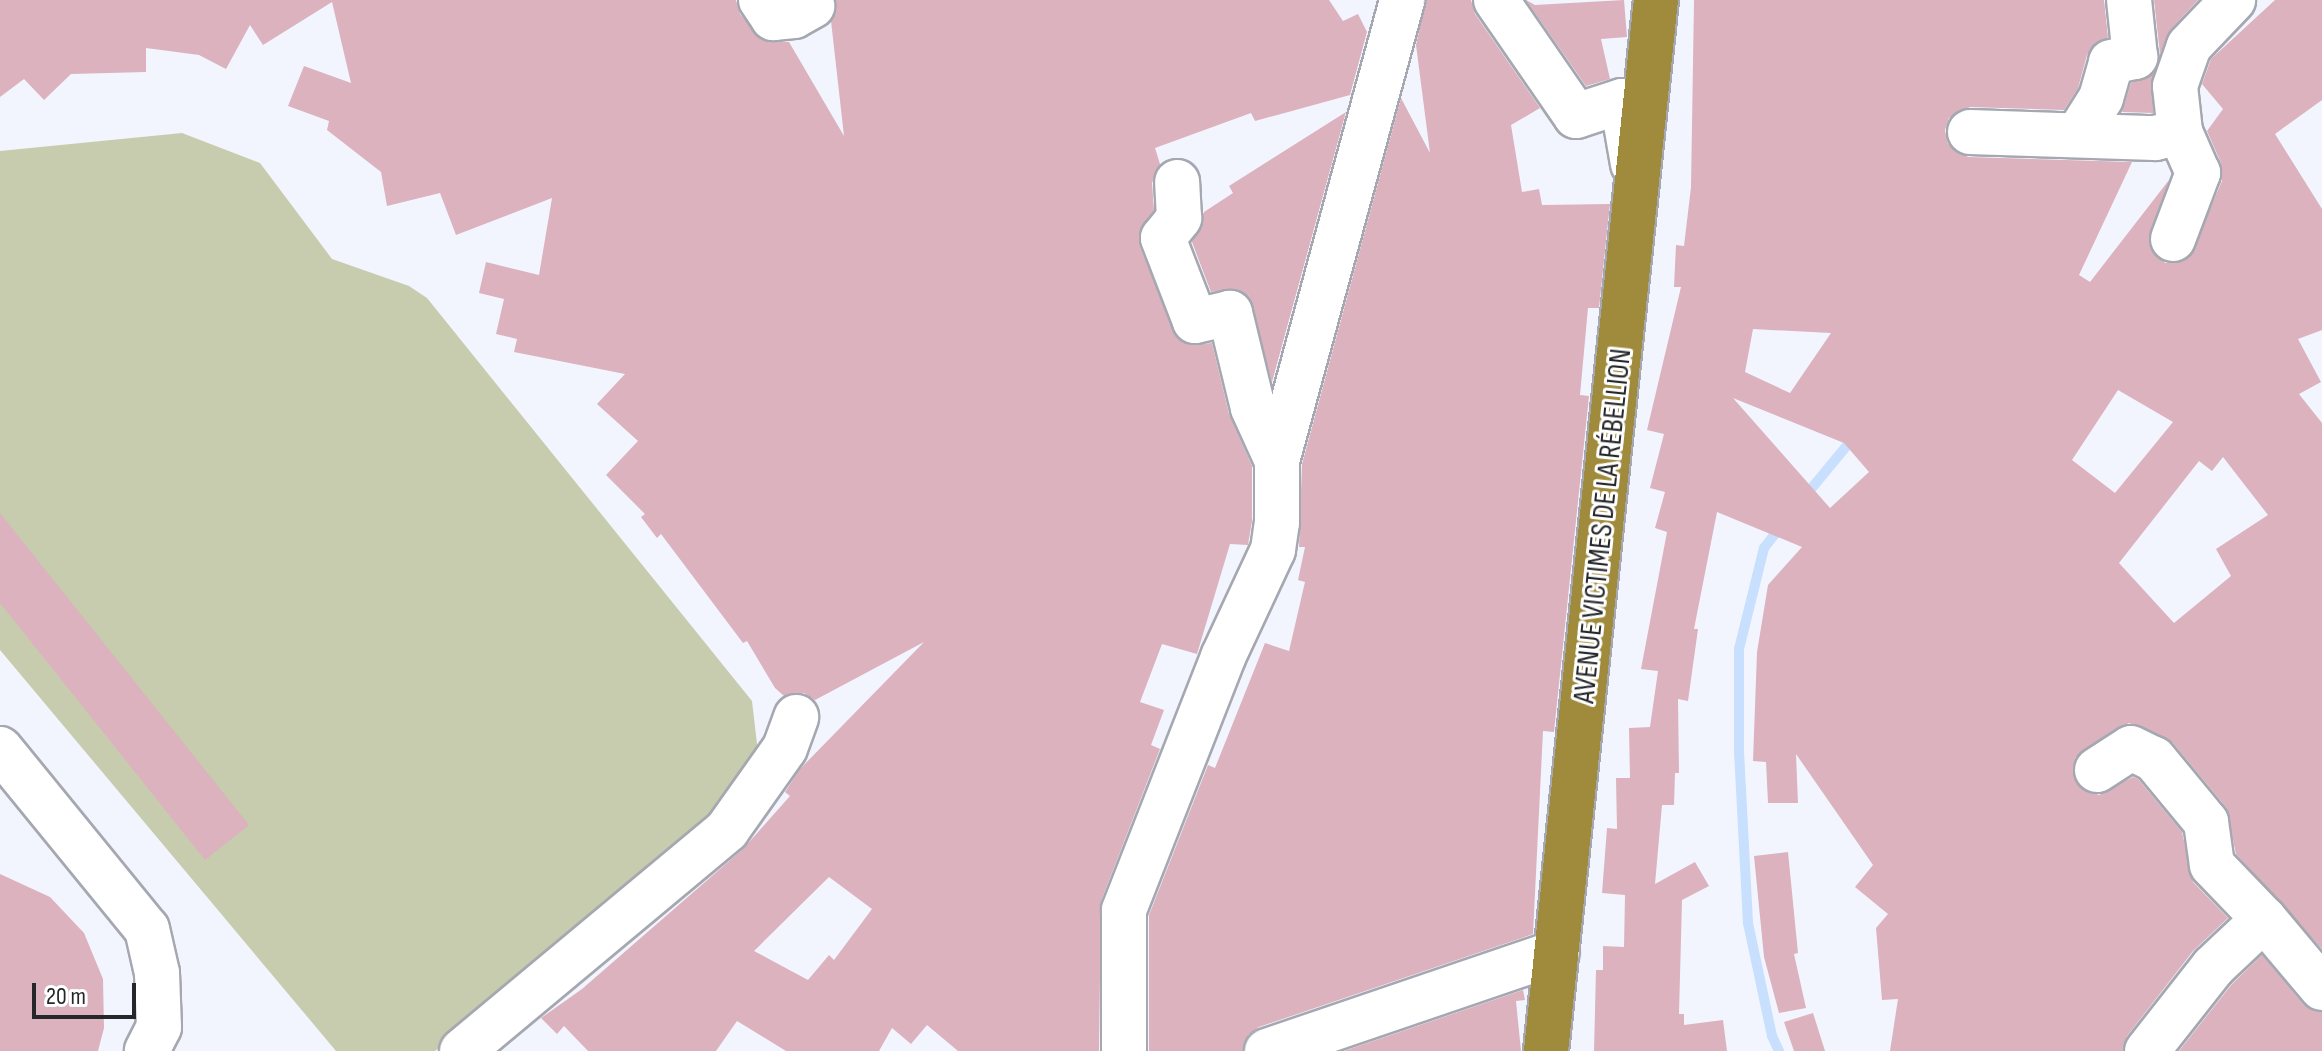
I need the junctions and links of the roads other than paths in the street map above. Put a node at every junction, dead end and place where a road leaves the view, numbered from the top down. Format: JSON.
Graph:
{"nodes":[{"id":1,"x":761,"y":0,"type":"edge"},
{"id":2,"x":1402,"y":0,"type":"edge"},
{"id":3,"x":1496,"y":0,"type":"edge"},
{"id":4,"x":1656,"y":0,"type":"edge"},
{"id":5,"x":2129,"y":0,"type":"edge"},
{"id":6,"x":2233,"y":0,"type":"edge"},
{"id":7,"x":812,"y":6,"type":"dead end"},
{"id":8,"x":1970,"y":132,"type":"dead end"},
{"id":9,"x":2180,"y":132,"type":"junction"},
{"id":10,"x":2079,"y":133,"type":"junction"},
{"id":11,"x":1177,"y":182,"type":"dead end"},
{"id":12,"x":1638,"y":196,"type":"junction"},
{"id":13,"x":2173,"y":239,"type":"dead end"},
{"id":14,"x":1277,"y":461,"type":"junction"},
{"id":15,"x":796,"y":717,"type":"dead end"},
{"id":16,"x":0,"y":749,"type":"edge"},
{"id":17,"x":2097,"y":770,"type":"dead end"},
{"id":18,"x":2264,"y":919,"type":"junction"},
{"id":19,"x":1557,"y":952,"type":"junction"},
{"id":20,"x":2322,"y":988,"type":"edge"},
{"id":21,"x":163,"y":1043,"type":"edge"},
{"id":22,"x":462,"y":1051,"type":"edge"},
{"id":23,"x":1124,"y":1051,"type":"edge"},
{"id":24,"x":1267,"y":1051,"type":"edge"},
{"id":25,"x":1546,"y":1051,"type":"edge"},
{"id":26,"x":2147,"y":1051,"type":"edge"}],
"edges":[{"from":1,"to":7,"type":"street"},
{"from":2,"to":14,"type":"street"},
{"from":3,"to":12,"type":"street"},
{"from":4,"to":12,"type":"highway","name":"AVENUE VICTIMES DE LA RÉBELLION"},
{"from":5,"to":10,"type":"street"},
{"from":6,"to":9,"type":"street"},
{"from":8,"to":10,"type":"street"},
{"from":9,"to":10,"type":"street"},
{"from":9,"to":13,"type":"street"},
{"from":11,"to":14,"type":"street"},
{"from":12,"to":19,"type":"highway","name":"AVENUE VICTIMES DE LA RÉBELLION"},
{"from":14,"to":23,"type":"street"},
{"from":15,"to":22,"type":"street"},
{"from":16,"to":21,"type":"street"},
{"from":17,"to":18,"type":"street"},
{"from":18,"to":20,"type":"street"},
{"from":18,"to":26,"type":"street"},
{"from":19,"to":24,"type":"street"},
{"from":19,"to":25,"type":"highway","name":"AVENUE VICTIMES DE LA RÉBELLION"}]}
